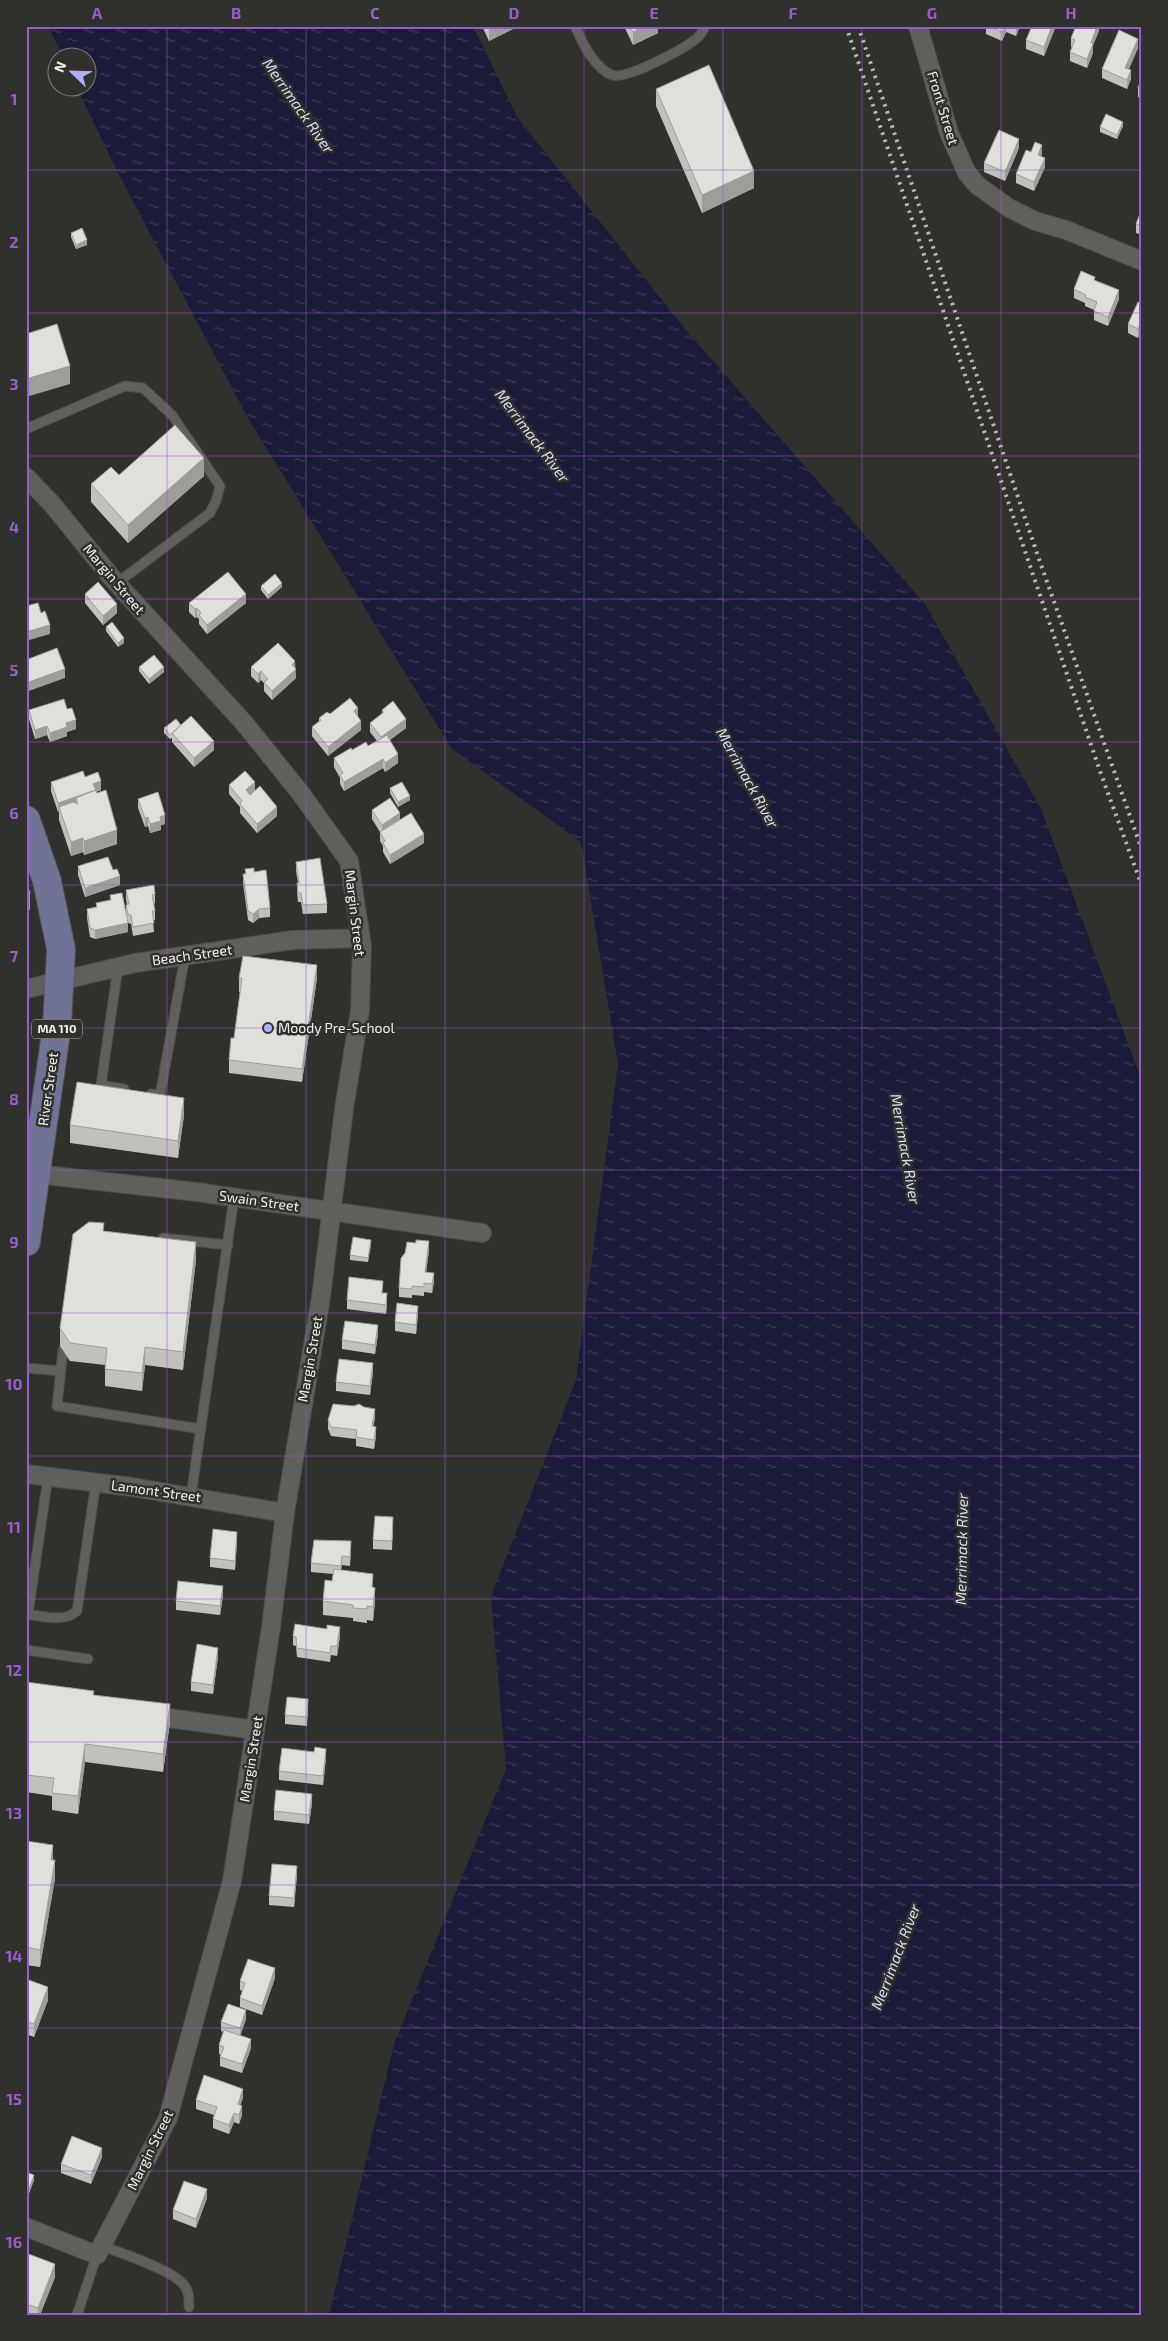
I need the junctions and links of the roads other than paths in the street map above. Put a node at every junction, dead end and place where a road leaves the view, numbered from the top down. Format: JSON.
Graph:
{"nodes":[{"id":1,"x":575,"y":26,"type":"edge"},
{"id":2,"x":705,"y":26,"type":"edge"},
{"id":3,"x":918,"y":26,"type":"edge"},
{"id":4,"x":1142,"y":262,"type":"edge"},
{"id":5,"x":26,"y":429,"type":"edge"},
{"id":6,"x":26,"y":478,"type":"edge"},
{"id":7,"x":116,"y":583,"type":"junction"},
{"id":8,"x":26,"y":820,"type":"edge"},
{"id":9,"x":361,"y":938,"type":"junction"},
{"id":10,"x":185,"y":956,"type":"junction"},
{"id":11,"x":118,"y":967,"type":"junction"},
{"id":12,"x":59,"y":981,"type":"junction"},
{"id":13,"x":26,"y":989,"type":"edge"},
{"id":14,"x":131,"y":1090,"type":"edge"},
{"id":15,"x":141,"y":1092,"type":"edge"},
{"id":16,"x":36,"y":1174,"type":"junction"},
{"id":17,"x":234,"y":1198,"type":"junction"},
{"id":18,"x":331,"y":1212,"type":"junction"},
{"id":19,"x":482,"y":1233,"type":"dead end"},
{"id":20,"x":150,"y":1237,"type":"edge"},
{"id":21,"x":26,"y":1242,"type":"edge"},
{"id":22,"x":228,"y":1245,"type":"junction"},
{"id":23,"x":63,"y":1350,"type":"edge"},
{"id":24,"x":26,"y":1368,"type":"edge"},
{"id":25,"x":61,"y":1371,"type":"junction"},
{"id":26,"x":201,"y":1429,"type":"junction"},
{"id":27,"x":26,"y":1474,"type":"edge"},
{"id":28,"x":48,"y":1477,"type":"junction"},
{"id":29,"x":96,"y":1482,"type":"junction"},
{"id":30,"x":191,"y":1496,"type":"junction"},
{"id":31,"x":285,"y":1513,"type":"junction"},
{"id":32,"x":27,"y":1614,"type":"edge"},
{"id":33,"x":26,"y":1650,"type":"edge"},
{"id":34,"x":88,"y":1659,"type":"dead end"},
{"id":35,"x":131,"y":1712,"type":"edge"},
{"id":36,"x":256,"y":1730,"type":"junction"},
{"id":37,"x":26,"y":2227,"type":"edge"},
{"id":38,"x":100,"y":2250,"type":"junction"},
{"id":39,"x":189,"y":2307,"type":"dead end"},
{"id":40,"x":77,"y":2315,"type":"edge"}],
"edges":[{"from":1,"to":2,"type":"lane"},
{"from":3,"to":4,"type":"street","name":"Front Street"},
{"from":5,"to":7,"type":"lane"},
{"from":6,"to":7,"type":"street","name":"Margin Street"},
{"from":7,"to":9,"type":"street","name":"Margin Street"},
{"from":8,"to":12,"type":"main road","name":"River Street","number":"MA 110"},
{"from":9,"to":10,"type":"street","name":"Beach Street"},
{"from":9,"to":18,"type":"street","name":"Margin Street"},
{"from":10,"to":11,"type":"street","name":"Beach Street"},
{"from":10,"to":15,"type":"lane"},
{"from":11,"to":12,"type":"street","name":"Beach Street"},
{"from":11,"to":14,"type":"lane"},
{"from":12,"to":13,"type":"street","name":"Beach Street"},
{"from":12,"to":16,"type":"main road","name":"River Street","number":"MA 110"},
{"from":16,"to":17,"type":"street","name":"Swain Street"},
{"from":16,"to":21,"type":"main road","name":"River Street","number":"MA 110"},
{"from":17,"to":18,"type":"street","name":"Swain Street"},
{"from":17,"to":22,"type":"lane"},
{"from":18,"to":19,"type":"street","name":"Swain Street"},
{"from":18,"to":31,"type":"street","name":"Margin Street"},
{"from":20,"to":22,"type":"lane"},
{"from":22,"to":26,"type":"lane"},
{"from":23,"to":25,"type":"lane"},
{"from":24,"to":25,"type":"lane"},
{"from":25,"to":26,"type":"lane"},
{"from":26,"to":30,"type":"lane"},
{"from":27,"to":28,"type":"street","name":"Lamont Street"},
{"from":28,"to":29,"type":"street","name":"Lamont Street"},
{"from":28,"to":32,"type":"lane"},
{"from":29,"to":30,"type":"street","name":"Lamont Street"},
{"from":29,"to":32,"type":"lane"},
{"from":30,"to":31,"type":"street","name":"Lamont Street"},
{"from":31,"to":36,"type":"street","name":"Margin Street"},
{"from":33,"to":34,"type":"lane"},
{"from":35,"to":36,"type":"street"},
{"from":36,"to":38,"type":"street","name":"Margin Street"},
{"from":37,"to":38,"type":"street"},
{"from":38,"to":39,"type":"lane"},
{"from":38,"to":40,"type":"lane"}]}
